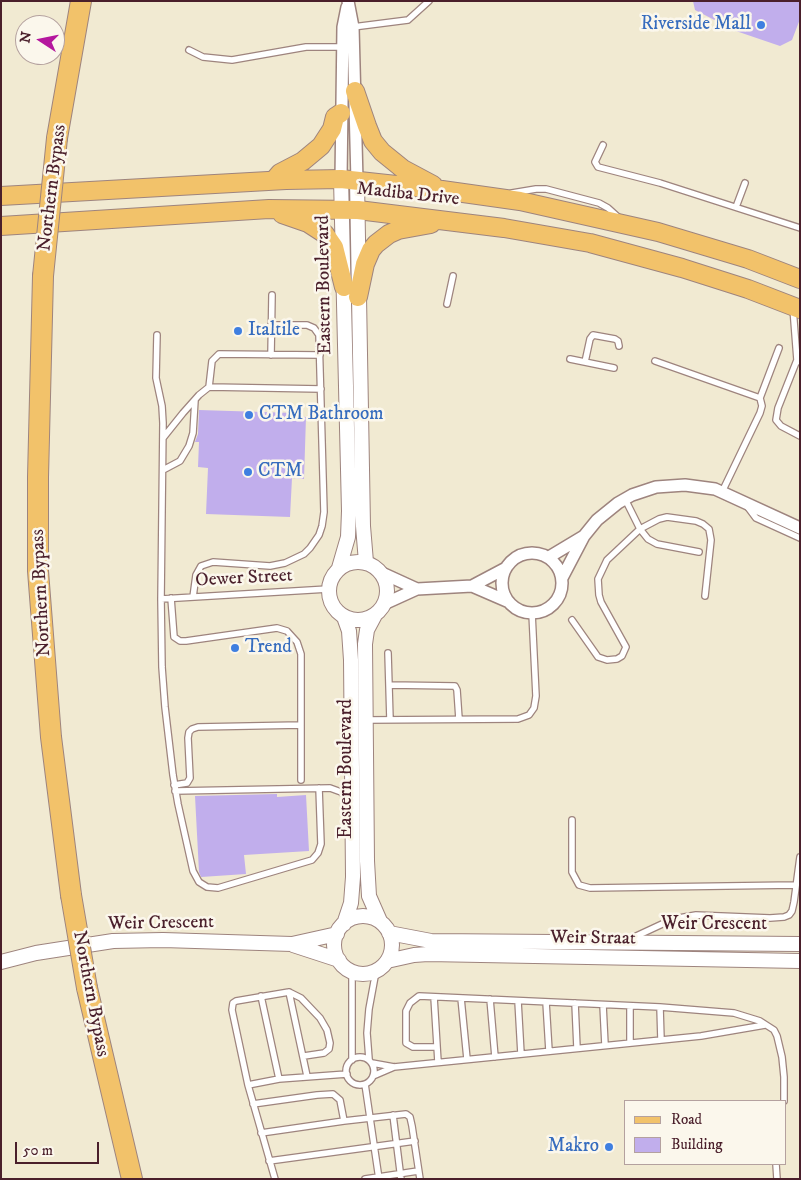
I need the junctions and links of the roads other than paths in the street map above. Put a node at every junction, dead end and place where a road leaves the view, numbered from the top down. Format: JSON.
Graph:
{"nodes":[{"id":1,"x":81,"y":1,"type":"edge"},
{"id":2,"x":348,"y":1,"type":"edge"},
{"id":3,"x":425,"y":2,"type":"edge"},
{"id":4,"x":348,"y":27,"type":"junction"},
{"id":5,"x":342,"y":46,"type":"junction"},
{"id":6,"x":190,"y":50,"type":"dead end"},
{"id":7,"x":355,"y":91,"type":"junction"},
{"id":8,"x":341,"y":113,"type":"junction"},
{"id":9,"x":603,"y":145,"type":"dead end"},
{"id":10,"x":274,"y":180,"type":"junction"},
{"id":11,"x":349,"y":180,"type":"junction"},
{"id":12,"x":745,"y":183,"type":"dead end"},
{"id":13,"x":442,"y":190,"type":"junction"},
{"id":14,"x":1,"y":196,"type":"edge"},
{"id":15,"x":736,"y":207,"type":"junction"},
{"id":16,"x":269,"y":209,"type":"junction"},
{"id":17,"x":350,"y":210,"type":"junction"},
{"id":18,"x":456,"y":221,"type":"junction"},
{"id":19,"x":1,"y":226,"type":"edge"},
{"id":20,"x":800,"y":228,"type":"edge"},
{"id":21,"x":453,"y":276,"type":"dead end"},
{"id":22,"x":800,"y":279,"type":"edge"},
{"id":23,"x":351,"y":292,"type":"junction"},
{"id":24,"x":272,"y":296,"type":"dead end"},
{"id":25,"x":447,"y":304,"type":"dead end"},
{"id":26,"x":796,"y":307,"type":"edge"},
{"id":27,"x":271,"y":325,"type":"junction"},
{"id":28,"x":157,"y":335,"type":"dead end"},
{"id":29,"x":618,"y":346,"type":"dead end"},
{"id":30,"x":779,"y":348,"type":"dead end"},
{"id":31,"x":271,"y":355,"type":"junction"},
{"id":32,"x":320,"y":355,"type":"junction"},
{"id":33,"x":570,"y":359,"type":"dead end"},
{"id":34,"x":655,"y":361,"type":"dead end"},
{"id":35,"x":798,"y":361,"type":"edge"},
{"id":36,"x":585,"y":362,"type":"junction"},
{"id":37,"x":614,"y":368,"type":"dead end"},
{"id":38,"x":209,"y":387,"type":"junction"},
{"id":39,"x":320,"y":389,"type":"junction"},
{"id":40,"x":760,"y":398,"type":"junction"},
{"id":41,"x":195,"y":400,"type":"junction"},
{"id":42,"x":800,"y":436,"type":"edge"},
{"id":43,"x":163,"y":438,"type":"junction"},
{"id":44,"x":163,"y":470,"type":"junction"},
{"id":45,"x":722,"y":492,"type":"junction"},
{"id":46,"x":625,"y":499,"type":"junction"},
{"id":47,"x":744,"y":502,"type":"junction"},
{"id":48,"x":800,"y":528,"type":"edge"},
{"id":49,"x":640,"y":529,"type":"junction"},
{"id":50,"x":584,"y":536,"type":"junction"},
{"id":51,"x":800,"y":538,"type":"edge"},
{"id":52,"x":699,"y":552,"type":"dead end"},
{"id":53,"x":549,"y":557,"type":"junction"},
{"id":54,"x":366,"y":562,"type":"junction"},
{"id":55,"x":339,"y":568,"type":"junction"},
{"id":56,"x":506,"y":568,"type":"junction"},
{"id":57,"x":382,"y":573,"type":"junction"},
{"id":58,"x":562,"y":578,"type":"junction"},
{"id":59,"x":472,"y":586,"type":"junction"},
{"id":60,"x":328,"y":589,"type":"junction"},
{"id":61,"x":417,"y":589,"type":"junction"},
{"id":62,"x":705,"y":596,"type":"dead end"},
{"id":63,"x":193,"y":597,"type":"junction"},
{"id":64,"x":171,"y":598,"type":"junction"},
{"id":65,"x":161,"y":599,"type":"junction"},
{"id":66,"x":509,"y":602,"type":"junction"},
{"id":67,"x":379,"y":609,"type":"junction"},
{"id":68,"x":532,"y":614,"type":"junction"},
{"id":69,"x":344,"y":617,"type":"junction"},
{"id":70,"x":572,"y":620,"type":"dead end"},
{"id":71,"x":388,"y":653,"type":"dead end"},
{"id":72,"x":389,"y":684,"type":"junction"},
{"id":73,"x":459,"y":719,"type":"junction"},
{"id":74,"x":366,"y":720,"type":"junction"},
{"id":75,"x":390,"y":720,"type":"junction"},
{"id":76,"x":301,"y":725,"type":"junction"},
{"id":77,"x":301,"y":780,"type":"dead end"},
{"id":78,"x":175,"y":788,"type":"junction"},
{"id":79,"x":319,"y":788,"type":"junction"},
{"id":80,"x":352,"y":803,"type":"junction"},
{"id":81,"x":572,"y":820,"type":"dead end"},
{"id":82,"x":800,"y":857,"type":"edge"},
{"id":83,"x":796,"y":885,"type":"junction"},
{"id":84,"x":380,"y":922,"type":"junction"},
{"id":85,"x":340,"y":929,"type":"junction"},
{"id":86,"x":389,"y":933,"type":"junction"},
{"id":87,"x":796,"y":942,"type":"edge"},
{"id":88,"x":292,"y":944,"type":"junction"},
{"id":89,"x":622,"y":944,"type":"junction"},
{"id":90,"x":339,"y":960,"type":"junction"},
{"id":91,"x":387,"y":961,"type":"junction"},
{"id":92,"x":800,"y":961,"type":"edge"},
{"id":93,"x":1,"y":962,"type":"edge"},
{"id":94,"x":376,"y":970,"type":"junction"},
{"id":95,"x":352,"y":971,"type":"junction"},
{"id":96,"x":289,"y":992,"type":"junction"},
{"id":97,"x":261,"y":996,"type":"junction"},
{"id":98,"x":434,"y":997,"type":"junction"},
{"id":99,"x":461,"y":998,"type":"junction"},
{"id":100,"x":490,"y":1000,"type":"junction"},
{"id":101,"x":518,"y":1001,"type":"junction"},
{"id":102,"x":546,"y":1002,"type":"junction"},
{"id":103,"x":575,"y":1003,"type":"junction"},
{"id":104,"x":603,"y":1005,"type":"junction"},
{"id":105,"x":630,"y":1006,"type":"junction"},
{"id":106,"x":660,"y":1007,"type":"junction"},
{"id":107,"x":764,"y":1025,"type":"junction"},
{"id":108,"x":661,"y":1040,"type":"junction"},
{"id":109,"x":630,"y":1043,"type":"junction"},
{"id":110,"x":605,"y":1045,"type":"junction"},
{"id":111,"x":437,"y":1047,"type":"junction"},
{"id":112,"x":577,"y":1048,"type":"junction"},
{"id":113,"x":549,"y":1051,"type":"junction"},
{"id":114,"x":521,"y":1054,"type":"junction"},
{"id":115,"x":304,"y":1056,"type":"junction"},
{"id":116,"x":495,"y":1056,"type":"junction"},
{"id":117,"x":467,"y":1059,"type":"junction"},
{"id":118,"x":352,"y":1060,"type":"junction"},
{"id":119,"x":370,"y":1061,"type":"junction"},
{"id":120,"x":438,"y":1062,"type":"junction"},
{"id":121,"x":394,"y":1067,"type":"junction"},
{"id":122,"x":347,"y":1074,"type":"junction"},
{"id":123,"x":307,"y":1076,"type":"junction"},
{"id":124,"x":373,"y":1076,"type":"junction"},
{"id":125,"x":279,"y":1079,"type":"junction"},
{"id":126,"x":248,"y":1084,"type":"junction"},
{"id":127,"x":366,"y":1084,"type":"junction"},
{"id":128,"x":784,"y":1100,"type":"edge"},
{"id":129,"x":253,"y":1104,"type":"junction"},
{"id":130,"x":393,"y":1115,"type":"junction"},
{"id":131,"x":371,"y":1118,"type":"junction"},
{"id":132,"x":344,"y":1121,"type":"junction"},
{"id":133,"x":261,"y":1133,"type":"junction"},
{"id":134,"x":414,"y":1141,"type":"junction"},
{"id":135,"x":396,"y":1144,"type":"junction"},
{"id":136,"x":375,"y":1147,"type":"junction"},
{"id":137,"x":269,"y":1161,"type":"junction"},
{"id":138,"x":776,"y":1165,"type":"edge"},
{"id":139,"x":418,"y":1171,"type":"junction"},
{"id":140,"x":400,"y":1176,"type":"edge"},
{"id":141,"x":378,"y":1178,"type":"edge"},
{"id":142,"x":132,"y":1179,"type":"edge"},
{"id":143,"x":275,"y":1179,"type":"edge"},
{"id":144,"x":366,"y":1179,"type":"edge"},
{"id":145,"x":420,"y":1179,"type":"edge"},
{"id":146,"x":777,"y":1179,"type":"edge"}],
"edges":[{"from":1,"to":142,"type":"highway","name":"Northern Bypass","bridge":true},
{"from":2,"to":4,"type":"street","name":"Eastern Boulevard"},
{"from":3,"to":4,"type":"lane"},
{"from":4,"to":5,"type":"street","name":"Eastern Boulevard"},
{"from":4,"to":7,"type":"street","name":"Eastern Boulevard"},
{"from":5,"to":6,"type":"lane"},
{"from":5,"to":8,"type":"street","name":"Eastern Boulevard"},
{"from":7,"to":11,"type":"street","name":"Eastern Boulevard"},
{"from":7,"to":13,"type":"main road"},
{"from":8,"to":10,"type":"main road"},
{"from":8,"to":11,"type":"street","name":"Eastern Boulevard"},
{"from":9,"to":15,"type":"lane"},
{"from":10,"to":11,"type":"main road","name":"Madiba Drive"},
{"from":10,"to":14,"type":"main road","name":"Madiba Drive"},
{"from":11,"to":13,"type":"main road","name":"Madiba Drive"},
{"from":11,"to":17,"type":"street","name":"Eastern Boulevard"},
{"from":12,"to":15,"type":"lane"},
{"from":13,"to":22,"type":"main road","name":"Madiba Drive"},
{"from":15,"to":20,"type":"lane"},
{"from":16,"to":17,"type":"main road","name":"Madiba Drive"},
{"from":16,"to":19,"type":"main road","name":"Madiba Drive"},
{"from":16,"to":23,"type":"main road"},
{"from":17,"to":18,"type":"main road","name":"Madiba Drive"},
{"from":17,"to":23,"type":"street","name":"Eastern Boulevard"},
{"from":18,"to":23,"type":"main road"},
{"from":18,"to":26,"type":"main road","name":"Madiba Drive"},
{"from":21,"to":25,"type":"lane"},
{"from":23,"to":54,"type":"street","name":"Eastern Boulevard"},
{"from":23,"to":55,"type":"street","name":"Eastern Boulevard"},
{"from":24,"to":27,"type":"lane"},
{"from":26,"to":35,"type":"lane"},
{"from":27,"to":31,"type":"lane"},
{"from":27,"to":32,"type":"lane"},
{"from":28,"to":43,"type":"lane"},
{"from":29,"to":36,"type":"lane"},
{"from":30,"to":40,"type":"lane"},
{"from":31,"to":32,"type":"lane"},
{"from":31,"to":38,"type":"lane"},
{"from":32,"to":39,"type":"lane"},
{"from":33,"to":36,"type":"lane"},
{"from":34,"to":40,"type":"lane"},
{"from":35,"to":42,"type":"lane"},
{"from":36,"to":37,"type":"lane"},
{"from":38,"to":39,"type":"lane"},
{"from":38,"to":41,"type":"lane"},
{"from":39,"to":63,"type":"lane"},
{"from":40,"to":45,"type":"lane"},
{"from":41,"to":43,"type":"lane"},
{"from":41,"to":44,"type":"lane"},
{"from":43,"to":44,"type":"lane"},
{"from":44,"to":65,"type":"lane"},
{"from":45,"to":46,"type":"street"},
{"from":45,"to":47,"type":"street"},
{"from":46,"to":49,"type":"lane"},
{"from":46,"to":50,"type":"street"},
{"from":47,"to":48,"type":"street"},
{"from":47,"to":51,"type":"lane"},
{"from":49,"to":52,"type":"lane"},
{"from":49,"to":62,"type":"lane"},
{"from":49,"to":70,"type":"lane"},
{"from":50,"to":53,"type":"street"},
{"from":50,"to":58,"type":"street"},
{"from":53,"to":56,"type":"street"},
{"from":53,"to":58,"type":"street"},
{"from":54,"to":55,"type":"street"},
{"from":54,"to":57,"type":"street"},
{"from":55,"to":60,"type":"street","name":"Eastern Boulevard"},
{"from":56,"to":59,"type":"street"},
{"from":56,"to":66,"type":"street"},
{"from":57,"to":61,"type":"street"},
{"from":57,"to":67,"type":"street","name":"Eastern Boulevard"},
{"from":58,"to":68,"type":"street"},
{"from":59,"to":61,"type":"street"},
{"from":59,"to":66,"type":"street"},
{"from":60,"to":63,"type":"lane","name":"Oewer Street"},
{"from":60,"to":69,"type":"street","name":"Eastern Boulevard"},
{"from":61,"to":67,"type":"street"},
{"from":63,"to":64,"type":"lane","name":"Oewer Street"},
{"from":64,"to":65,"type":"lane","name":"Oewer Street"},
{"from":64,"to":76,"type":"lane"},
{"from":65,"to":78,"type":"lane"},
{"from":66,"to":68,"type":"street"},
{"from":67,"to":69,"type":"street"},
{"from":67,"to":74,"type":"street","name":"Eastern Boulevard"},
{"from":68,"to":73,"type":"lane"},
{"from":69,"to":80,"type":"street","name":"Eastern Boulevard"},
{"from":71,"to":72,"type":"lane"},
{"from":72,"to":73,"type":"lane"},
{"from":72,"to":75,"type":"lane"},
{"from":73,"to":75,"type":"lane"},
{"from":74,"to":75,"type":"lane"},
{"from":74,"to":84,"type":"street","name":"Eastern Boulevard"},
{"from":76,"to":77,"type":"lane"},
{"from":76,"to":78,"type":"lane"},
{"from":78,"to":79,"type":"lane"},
{"from":78,"to":79,"type":"lane"},
{"from":79,"to":80,"type":"lane"},
{"from":80,"to":85,"type":"street","name":"Eastern Boulevard"},
{"from":81,"to":83,"type":"lane"},
{"from":82,"to":83,"type":"lane"},
{"from":83,"to":89,"type":"lane"},
{"from":84,"to":85,"type":"street"},
{"from":84,"to":86,"type":"street"},
{"from":85,"to":88,"type":"street"},
{"from":85,"to":90,"type":"street"},
{"from":86,"to":89,"type":"street","name":"Weir Crescent"},
{"from":86,"to":91,"type":"street"},
{"from":87,"to":89,"type":"street","name":"Weir Crescent"},
{"from":88,"to":90,"type":"street"},
{"from":88,"to":93,"type":"street","name":"Weir Crescent"},
{"from":90,"to":95,"type":"street"},
{"from":91,"to":92,"type":"street","name":"Weir Straat"},
{"from":91,"to":94,"type":"street"},
{"from":94,"to":95,"type":"street"},
{"from":94,"to":119,"type":"lane"},
{"from":95,"to":118,"type":"lane"},
{"from":96,"to":97,"type":"lane"},
{"from":96,"to":115,"type":"lane"},
{"from":96,"to":115,"type":"lane"},
{"from":97,"to":125,"type":"lane"},
{"from":97,"to":126,"type":"lane"},
{"from":98,"to":99,"type":"lane"},
{"from":98,"to":111,"type":"lane"},
{"from":98,"to":111,"type":"lane"},
{"from":99,"to":100,"type":"lane"},
{"from":99,"to":117,"type":"lane"},
{"from":100,"to":101,"type":"lane"},
{"from":100,"to":116,"type":"lane"},
{"from":101,"to":102,"type":"lane"},
{"from":101,"to":114,"type":"lane"},
{"from":102,"to":103,"type":"lane"},
{"from":102,"to":113,"type":"lane"},
{"from":103,"to":104,"type":"lane"},
{"from":103,"to":112,"type":"lane"},
{"from":104,"to":105,"type":"lane"},
{"from":104,"to":110,"type":"lane"},
{"from":105,"to":106,"type":"lane"},
{"from":105,"to":109,"type":"lane"},
{"from":106,"to":107,"type":"lane"},
{"from":106,"to":108,"type":"lane"},
{"from":107,"to":108,"type":"lane"},
{"from":107,"to":128,"type":"lane"},
{"from":108,"to":109,"type":"lane"},
{"from":109,"to":110,"type":"lane"},
{"from":110,"to":112,"type":"lane"},
{"from":111,"to":120,"type":"lane"},
{"from":112,"to":113,"type":"lane"},
{"from":113,"to":114,"type":"lane"},
{"from":114,"to":116,"type":"lane"},
{"from":115,"to":123,"type":"lane"},
{"from":116,"to":117,"type":"lane"},
{"from":117,"to":120,"type":"lane"},
{"from":118,"to":119,"type":"lane"},
{"from":118,"to":122,"type":"lane"},
{"from":119,"to":121,"type":"lane"},
{"from":119,"to":124,"type":"lane"},
{"from":120,"to":121,"type":"lane"},
{"from":121,"to":124,"type":"lane"},
{"from":122,"to":123,"type":"lane"},
{"from":122,"to":127,"type":"lane"},
{"from":123,"to":125,"type":"lane"},
{"from":124,"to":127,"type":"lane"},
{"from":125,"to":126,"type":"lane"},
{"from":126,"to":129,"type":"lane"},
{"from":127,"to":131,"type":"lane"},
{"from":129,"to":132,"type":"lane"},
{"from":129,"to":133,"type":"lane"},
{"from":130,"to":131,"type":"lane"},
{"from":130,"to":134,"type":"lane"},
{"from":130,"to":135,"type":"lane"},
{"from":131,"to":132,"type":"lane"},
{"from":131,"to":136,"type":"lane"},
{"from":132,"to":133,"type":"lane"},
{"from":133,"to":137,"type":"lane"},
{"from":134,"to":135,"type":"lane"},
{"from":134,"to":139,"type":"lane"},
{"from":135,"to":136,"type":"lane"},
{"from":135,"to":140,"type":"lane"},
{"from":136,"to":137,"type":"lane"},
{"from":136,"to":141,"type":"lane"},
{"from":137,"to":143,"type":"lane"},
{"from":138,"to":146,"type":"lane"},
{"from":139,"to":140,"type":"lane"},
{"from":139,"to":145,"type":"lane"},
{"from":140,"to":141,"type":"lane"},
{"from":141,"to":144,"type":"lane"}]}
